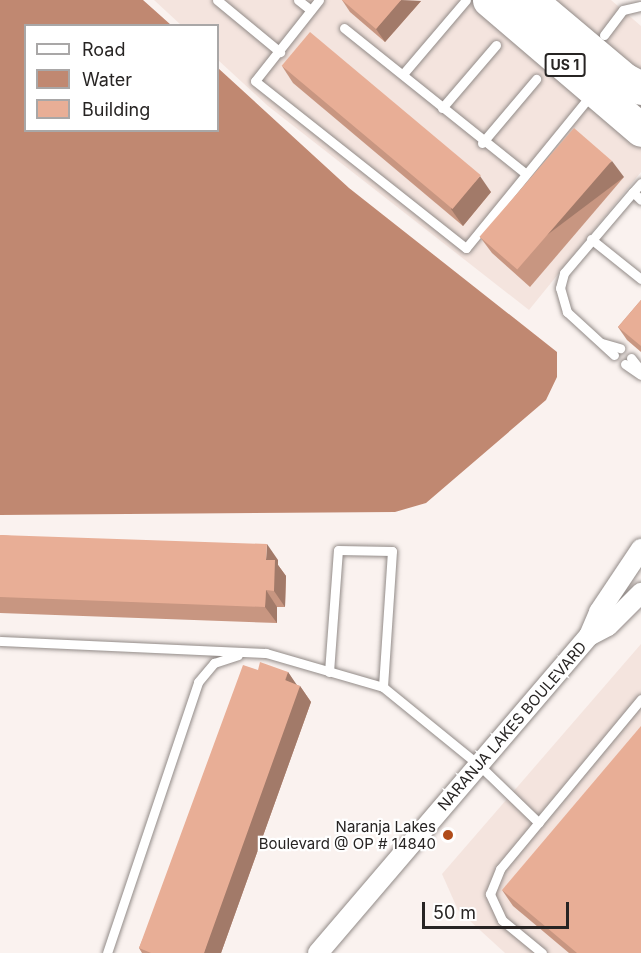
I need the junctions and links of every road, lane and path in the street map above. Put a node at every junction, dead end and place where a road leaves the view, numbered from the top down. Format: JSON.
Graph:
{"nodes":[{"id":1,"x":217,"y":0,"type":"edge"},
{"id":2,"x":298,"y":0,"type":"edge"},
{"id":3,"x":319,"y":0,"type":"edge"},
{"id":4,"x":466,"y":0,"type":"edge"},
{"id":5,"x":489,"y":0,"type":"edge"},
{"id":6,"x":530,"y":0,"type":"edge"},
{"id":7,"x":564,"y":0,"type":"edge"},
{"id":8,"x":641,"y":6,"type":"edge"},
{"id":9,"x":310,"y":10,"type":"junction"},
{"id":10,"x":616,"y":15,"type":"edge"},
{"id":11,"x":344,"y":28,"type":"dead end"},
{"id":12,"x":496,"y":45,"type":"dead end"},
{"id":13,"x":280,"y":52,"type":"junction"},
{"id":14,"x":641,"y":66,"type":"edge"},
{"id":15,"x":403,"y":74,"type":"junction"},
{"id":16,"x":536,"y":79,"type":"dead end"},
{"id":17,"x":641,"y":88,"type":"edge"},
{"id":18,"x":595,"y":91,"type":"junction"},
{"id":19,"x":442,"y":108,"type":"junction"},
{"id":20,"x":641,"y":130,"type":"edge"},
{"id":21,"x":482,"y":142,"type":"junction"},
{"id":22,"x":526,"y":174,"type":"junction"},
{"id":23,"x":641,"y":183,"type":"edge"},
{"id":24,"x":633,"y":192,"type":"junction"},
{"id":25,"x":641,"y":200,"type":"edge"},
{"id":26,"x":591,"y":239,"type":"junction"},
{"id":27,"x":641,"y":279,"type":"edge"},
{"id":28,"x":617,"y":351,"type":"dead end"},
{"id":29,"x":628,"y":361,"type":"dead end"},
{"id":30,"x":641,"y":373,"type":"edge"},
{"id":31,"x":641,"y":549,"type":"edge"},
{"id":32,"x":641,"y":592,"type":"edge"},
{"id":33,"x":589,"y":636,"type":"junction"},
{"id":34,"x":0,"y":641,"type":"edge"},
{"id":35,"x":246,"y":652,"type":"junction"},
{"id":36,"x":329,"y":672,"type":"junction"},
{"id":37,"x":383,"y":687,"type":"junction"},
{"id":38,"x":641,"y":699,"type":"edge"},
{"id":39,"x":478,"y":765,"type":"junction"},
{"id":40,"x":539,"y":823,"type":"junction"},
{"id":41,"x":107,"y":953,"type":"edge"},
{"id":42,"x":318,"y":953,"type":"edge"},
{"id":43,"x":542,"y":953,"type":"edge"}],
"edges":[{"from":1,"to":13,"type":"lane"},
{"from":2,"to":9,"type":"lane"},
{"from":3,"to":9,"type":"lane"},
{"from":4,"to":15,"type":"lane"},
{"from":5,"to":18,"type":"highway","number":"US 1"},
{"from":6,"to":17,"type":"highway"},
{"from":7,"to":10,"type":"highway"},
{"from":8,"to":10,"type":"lane"},
{"from":9,"to":13,"type":"lane"},
{"from":10,"to":14,"type":"highway"},
{"from":11,"to":15,"type":"lane"},
{"from":12,"to":19,"type":"lane"},
{"from":13,"to":22,"type":"lane"},
{"from":15,"to":19,"type":"lane"},
{"from":16,"to":21,"type":"lane"},
{"from":18,"to":20,"type":"highway","number":"US 1"},
{"from":18,"to":22,"type":"lane"},
{"from":19,"to":21,"type":"lane"},
{"from":21,"to":22,"type":"lane"},
{"from":23,"to":24,"type":"lane"},
{"from":24,"to":25,"type":"lane"},
{"from":24,"to":26,"type":"lane"},
{"from":26,"to":27,"type":"lane"},
{"from":26,"to":28,"type":"lane"},
{"from":29,"to":30,"type":"lane"},
{"from":31,"to":33,"type":"street","name":"NARANJA LAKES BOULEVARD"},
{"from":32,"to":33,"type":"street","name":"NARANJA LAKES BOULEVARD"},
{"from":33,"to":39,"type":"street","name":"NARANJA LAKES BOULEVARD"},
{"from":34,"to":35,"type":"lane"},
{"from":35,"to":36,"type":"lane"},
{"from":35,"to":41,"type":"lane"},
{"from":36,"to":37,"type":"lane"},
{"from":36,"to":37,"type":"lane"},
{"from":37,"to":39,"type":"lane"},
{"from":38,"to":40,"type":"lane"},
{"from":39,"to":40,"type":"lane"},
{"from":39,"to":42,"type":"street","name":"NARANJA LAKES BOULEVARD"},
{"from":40,"to":43,"type":"lane"}]}
